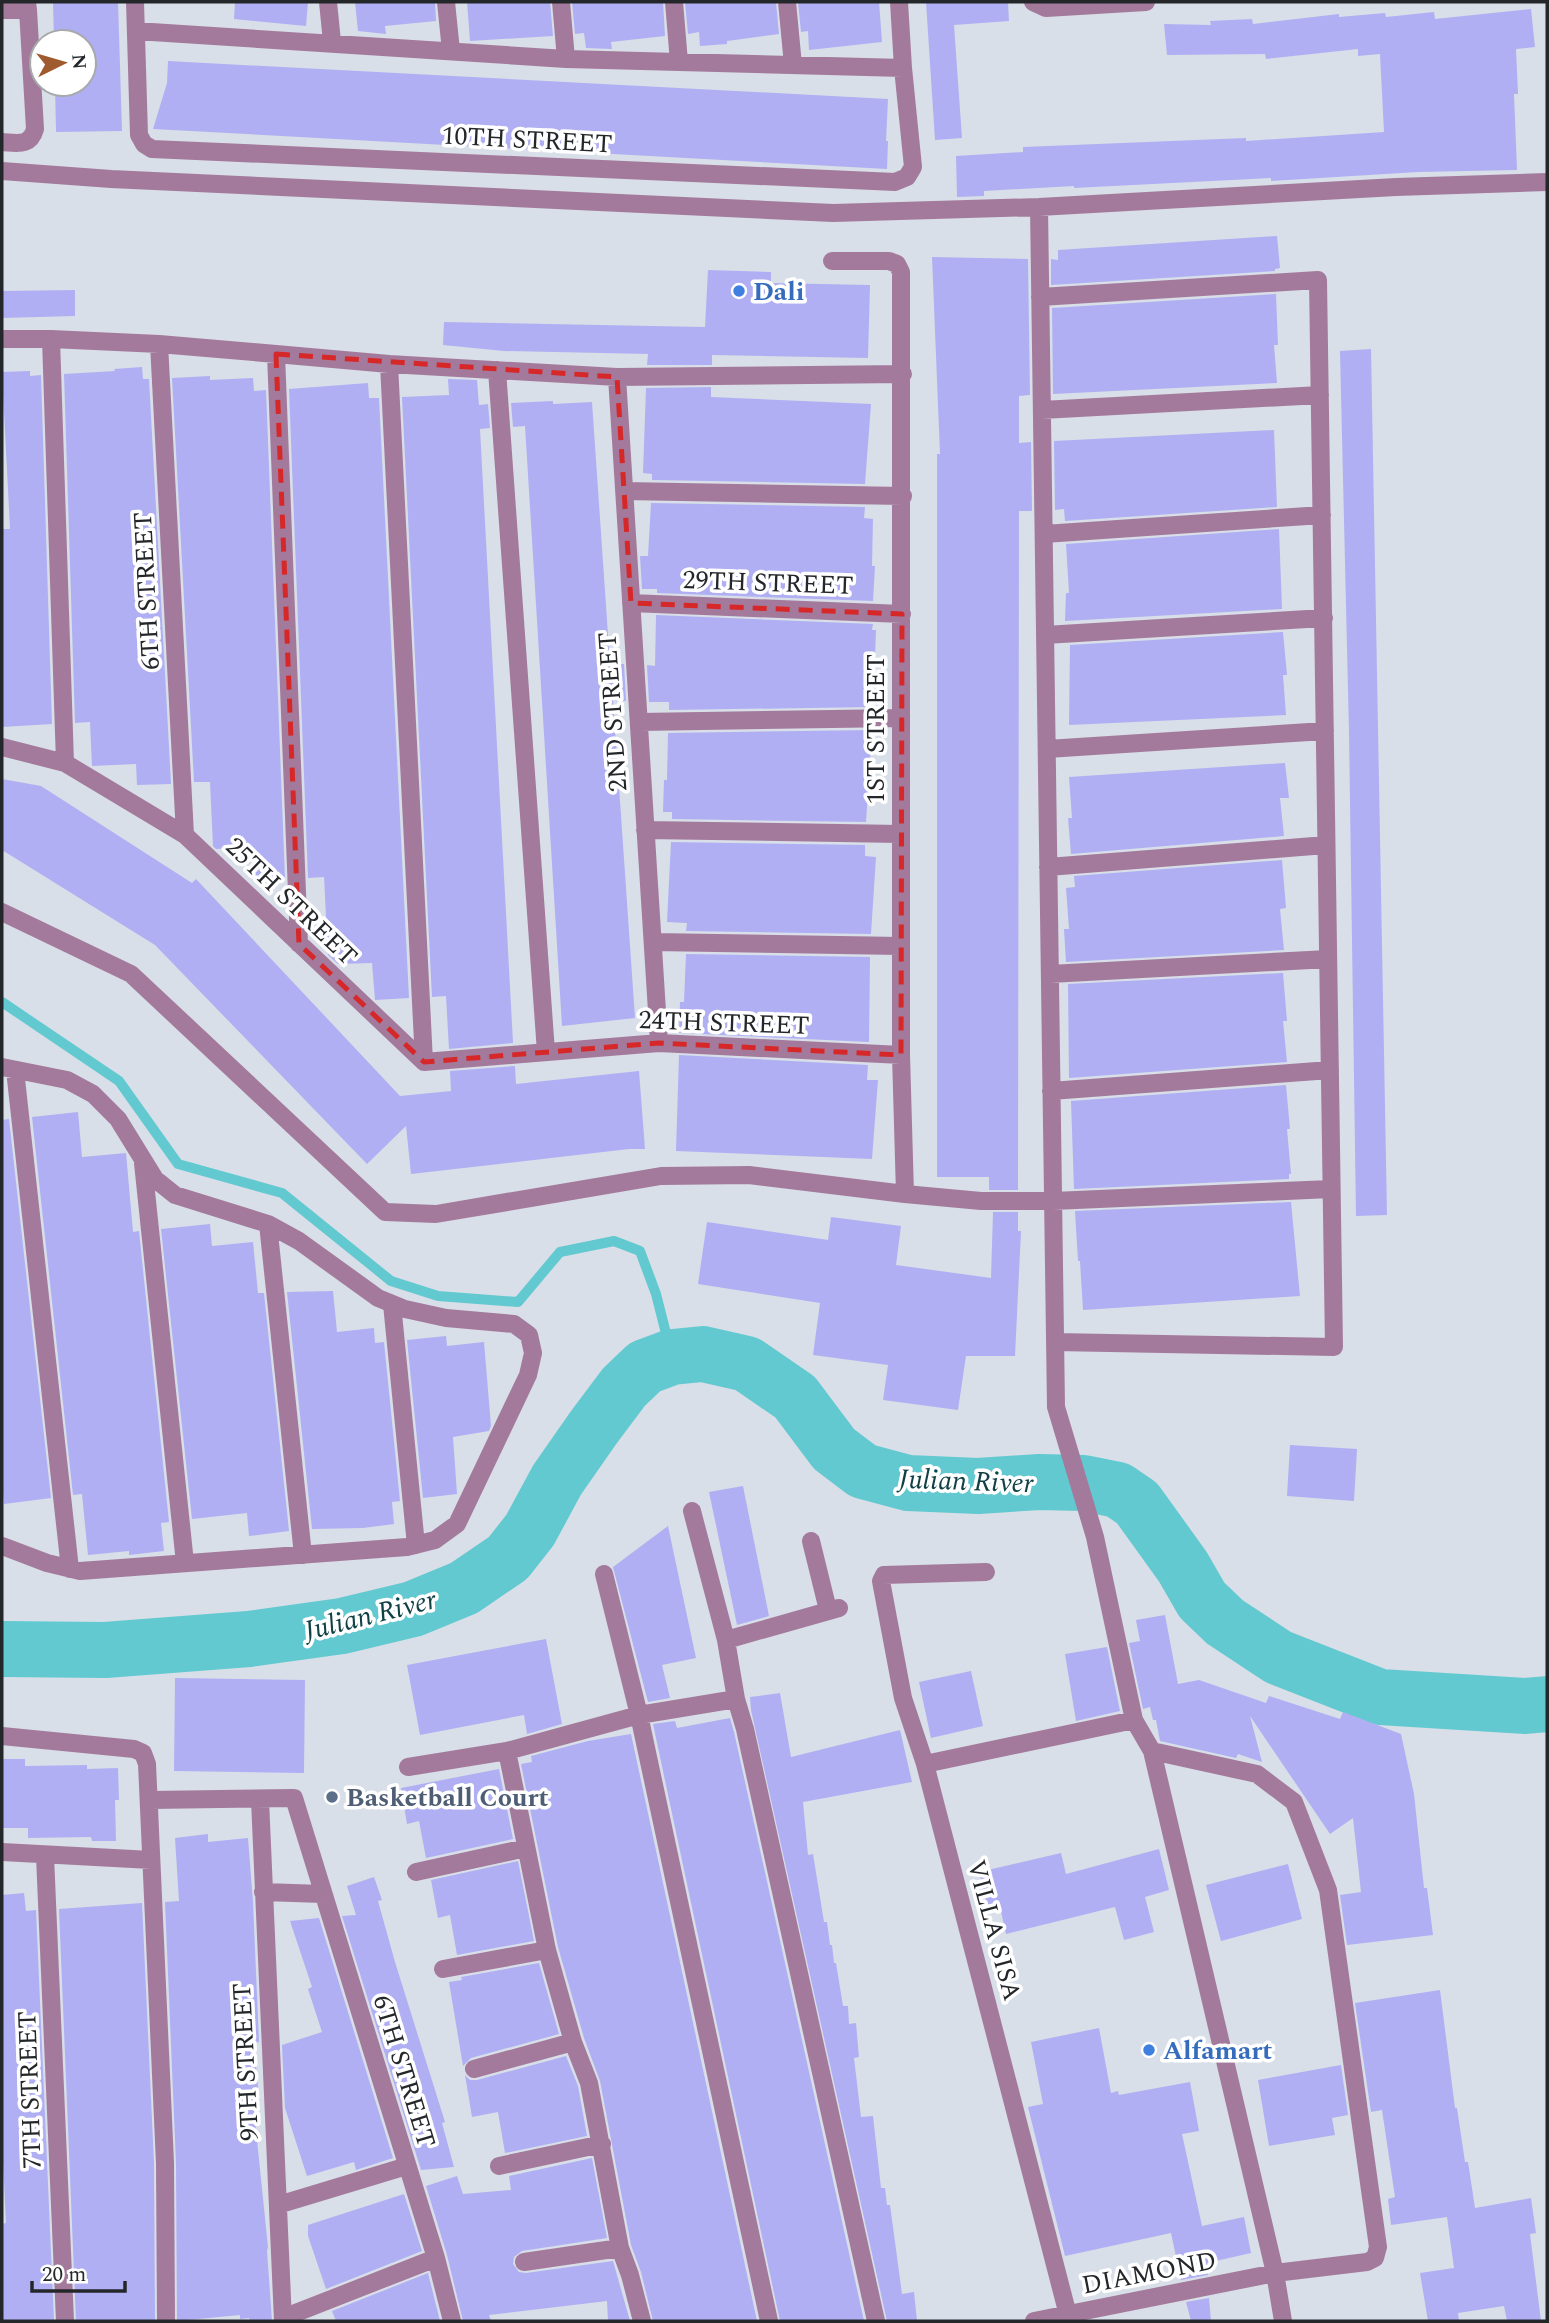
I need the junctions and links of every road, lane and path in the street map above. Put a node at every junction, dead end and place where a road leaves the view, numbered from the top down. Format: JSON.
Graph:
{"nodes":[{"id":1,"x":135,"y":2,"type":"edge"},
{"id":2,"x":328,"y":2,"type":"edge"},
{"id":3,"x":446,"y":2,"type":"edge"},
{"id":4,"x":561,"y":2,"type":"edge"},
{"id":5,"x":674,"y":2,"type":"edge"},
{"id":6,"x":787,"y":2,"type":"edge"},
{"id":7,"x":899,"y":2,"type":"edge"},
{"id":8,"x":1033,"y":2,"type":"edge"},
{"id":9,"x":1146,"y":2,"type":"edge"},
{"id":10,"x":27,"y":6,"type":"edge"},
{"id":11,"x":2,"y":10,"type":"edge"},
{"id":12,"x":135,"y":31,"type":"junction"},
{"id":13,"x":332,"y":42,"type":"junction"},
{"id":14,"x":451,"y":51,"type":"junction"},
{"id":15,"x":566,"y":59,"type":"junction"},
{"id":16,"x":679,"y":62,"type":"junction"},
{"id":17,"x":793,"y":65,"type":"junction"},
{"id":18,"x":902,"y":68,"type":"junction"},
{"id":19,"x":2,"y":142,"type":"edge"},
{"id":20,"x":2,"y":171,"type":"edge"},
{"id":21,"x":1547,"y":182,"type":"edge"},
{"id":22,"x":1039,"y":207,"type":"junction"},
{"id":23,"x":832,"y":261,"type":"dead end"},
{"id":24,"x":1040,"y":297,"type":"junction"},
{"id":25,"x":2,"y":339,"type":"edge"},
{"id":26,"x":51,"y":339,"type":"junction"},
{"id":27,"x":159,"y":344,"type":"junction"},
{"id":28,"x":276,"y":354,"type":"junction"},
{"id":29,"x":388,"y":364,"type":"junction"},
{"id":30,"x":497,"y":370,"type":"junction"},
{"id":31,"x":903,"y":374,"type":"junction"},
{"id":32,"x":617,"y":377,"type":"junction"},
{"id":33,"x":1320,"y":395,"type":"junction"},
{"id":34,"x":1042,"y":410,"type":"junction"},
{"id":35,"x":624,"y":491,"type":"junction"},
{"id":36,"x":902,"y":496,"type":"junction"},
{"id":37,"x":1322,"y":515,"type":"junction"},
{"id":38,"x":1044,"y":534,"type":"junction"},
{"id":39,"x":631,"y":603,"type":"junction"},
{"id":40,"x":902,"y":614,"type":"junction"},
{"id":41,"x":1324,"y":618,"type":"junction"},
{"id":42,"x":1045,"y":635,"type":"junction"},
{"id":43,"x":901,"y":718,"type":"junction"},
{"id":44,"x":639,"y":722,"type":"junction"},
{"id":45,"x":1325,"y":731,"type":"junction"},
{"id":46,"x":2,"y":747,"type":"edge"},
{"id":47,"x":1047,"y":749,"type":"junction"},
{"id":48,"x":65,"y":763,"type":"junction"},
{"id":49,"x":645,"y":830,"type":"junction"},
{"id":50,"x":901,"y":834,"type":"junction"},
{"id":51,"x":185,"y":835,"type":"junction"},
{"id":52,"x":1326,"y":845,"type":"junction"},
{"id":53,"x":1048,"y":867,"type":"junction"},
{"id":54,"x":2,"y":912,"type":"edge"},
{"id":55,"x":653,"y":942,"type":"junction"},
{"id":56,"x":299,"y":944,"type":"junction"},
{"id":57,"x":901,"y":946,"type":"junction"},
{"id":58,"x":1328,"y":959,"type":"junction"},
{"id":59,"x":1050,"y":974,"type":"junction"},
{"id":60,"x":659,"y":1043,"type":"junction"},
{"id":61,"x":546,"y":1052,"type":"junction"},
{"id":62,"x":901,"y":1055,"type":"junction"},
{"id":63,"x":424,"y":1062,"type":"junction"},
{"id":64,"x":9,"y":1068,"type":"edge"},
{"id":65,"x":1330,"y":1070,"type":"junction"},
{"id":66,"x":1051,"y":1091,"type":"junction"},
{"id":67,"x":142,"y":1158,"type":"junction"},
{"id":68,"x":1331,"y":1188,"type":"junction"},
{"id":69,"x":905,"y":1194,"type":"junction"},
{"id":70,"x":1053,"y":1201,"type":"junction"},
{"id":71,"x":268,"y":1224,"type":"junction"},
{"id":72,"x":392,"y":1304,"type":"junction"},
{"id":73,"x":1055,"y":1342,"type":"junction"},
{"id":74,"x":692,"y":1511,"type":"dead end"},
{"id":75,"x":811,"y":1541,"type":"dead end"},
{"id":76,"x":415,"y":1545,"type":"junction"},
{"id":77,"x":2,"y":1546,"type":"edge"},
{"id":78,"x":303,"y":1555,"type":"junction"},
{"id":79,"x":184,"y":1563,"type":"junction"},
{"id":80,"x":70,"y":1569,"type":"junction"},
{"id":81,"x":986,"y":1572,"type":"dead end"},
{"id":82,"x":604,"y":1574,"type":"dead end"},
{"id":83,"x":726,"y":1640,"type":"junction"},
{"id":84,"x":736,"y":1699,"type":"junction"},
{"id":85,"x":639,"y":1715,"type":"junction"},
{"id":86,"x":1134,"y":1720,"type":"junction"},
{"id":87,"x":2,"y":1736,"type":"edge"},
{"id":88,"x":507,"y":1751,"type":"junction"},
{"id":89,"x":1152,"y":1751,"type":"junction"},
{"id":90,"x":925,"y":1764,"type":"junction"},
{"id":91,"x":408,"y":1767,"type":"dead end"},
{"id":92,"x":150,"y":1800,"type":"junction"},
{"id":93,"x":260,"y":1800,"type":"junction"},
{"id":94,"x":526,"y":1847,"type":"junction"},
{"id":95,"x":2,"y":1853,"type":"edge"},
{"id":96,"x":45,"y":1856,"type":"junction"},
{"id":97,"x":150,"y":1860,"type":"junction"},
{"id":98,"x":416,"y":1872,"type":"dead end"},
{"id":99,"x":264,"y":1892,"type":"junction"},
{"id":100,"x":323,"y":1894,"type":"junction"},
{"id":101,"x":547,"y":1950,"type":"junction"},
{"id":102,"x":443,"y":1969,"type":"dead end"},
{"id":103,"x":573,"y":2042,"type":"junction"},
{"id":104,"x":474,"y":2069,"type":"dead end"},
{"id":105,"x":602,"y":2144,"type":"junction"},
{"id":106,"x":407,"y":2166,"type":"junction"},
{"id":107,"x":499,"y":2166,"type":"dead end"},
{"id":108,"x":278,"y":2205,"type":"junction"},
{"id":109,"x":620,"y":2248,"type":"junction"},
{"id":110,"x":436,"y":2258,"type":"junction"},
{"id":111,"x":524,"y":2262,"type":"dead end"},
{"id":112,"x":1275,"y":2273,"type":"junction"},
{"id":113,"x":1068,"y":2315,"type":"junction"},
{"id":114,"x":283,"y":2320,"type":"edge"},
{"id":115,"x":65,"y":2321,"type":"edge"},
{"id":116,"x":166,"y":2321,"type":"edge"},
{"id":117,"x":452,"y":2321,"type":"edge"},
{"id":118,"x":642,"y":2321,"type":"edge"},
{"id":119,"x":769,"y":2321,"type":"edge"},
{"id":120,"x":876,"y":2321,"type":"edge"},
{"id":121,"x":1034,"y":2321,"type":"edge"},
{"id":122,"x":1283,"y":2321,"type":"edge"}],
"edges":[{"from":1,"to":12,"type":"street"},
{"from":2,"to":13,"type":"street"},
{"from":3,"to":14,"type":"street"},
{"from":4,"to":15,"type":"street"},
{"from":5,"to":16,"type":"street"},
{"from":6,"to":17,"type":"street"},
{"from":7,"to":18,"type":"street"},
{"from":8,"to":9,"type":"street"},
{"from":10,"to":11,"type":"street"},
{"from":10,"to":19,"type":"street"},
{"from":12,"to":13,"type":"street"},
{"from":12,"to":18,"type":"street","name":"10TH STREET"},
{"from":13,"to":14,"type":"street"},
{"from":14,"to":15,"type":"street"},
{"from":15,"to":16,"type":"street"},
{"from":16,"to":17,"type":"street"},
{"from":17,"to":18,"type":"street"},
{"from":20,"to":22,"type":"street"},
{"from":21,"to":22,"type":"street"},
{"from":22,"to":24,"type":"street"},
{"from":23,"to":31,"type":"street","name":"1ST STREET"},
{"from":24,"to":33,"type":"street"},
{"from":24,"to":34,"type":"street"},
{"from":25,"to":26,"type":"street"},
{"from":26,"to":27,"type":"street"},
{"from":26,"to":48,"type":"street"},
{"from":27,"to":28,"type":"street"},
{"from":27,"to":51,"type":"street","name":"6TH STREET"},
{"from":28,"to":29,"type":"street"},
{"from":28,"to":56,"type":"street"},
{"from":29,"to":30,"type":"street"},
{"from":29,"to":63,"type":"street"},
{"from":30,"to":32,"type":"street"},
{"from":30,"to":61,"type":"street"},
{"from":31,"to":32,"type":"street"},
{"from":31,"to":36,"type":"street","name":"1ST STREET"},
{"from":32,"to":35,"type":"street","name":"2ND STREET"},
{"from":33,"to":34,"type":"street"},
{"from":33,"to":37,"type":"street"},
{"from":34,"to":38,"type":"street"},
{"from":35,"to":36,"type":"street"},
{"from":35,"to":39,"type":"street","name":"2ND STREET"},
{"from":36,"to":40,"type":"street","name":"1ST STREET"},
{"from":37,"to":38,"type":"street"},
{"from":37,"to":41,"type":"street"},
{"from":38,"to":42,"type":"street"},
{"from":39,"to":40,"type":"street","name":"29TH STREET"},
{"from":39,"to":44,"type":"street","name":"2ND STREET"},
{"from":40,"to":43,"type":"street","name":"1ST STREET"},
{"from":41,"to":42,"type":"street"},
{"from":41,"to":45,"type":"street"},
{"from":42,"to":47,"type":"street"},
{"from":43,"to":44,"type":"street"},
{"from":43,"to":50,"type":"street","name":"1ST STREET"},
{"from":44,"to":49,"type":"street","name":"2ND STREET"},
{"from":45,"to":47,"type":"street"},
{"from":45,"to":52,"type":"street"},
{"from":46,"to":48,"type":"street","name":"25TH STREET"},
{"from":47,"to":53,"type":"street"},
{"from":48,"to":51,"type":"street","name":"25TH STREET"},
{"from":49,"to":50,"type":"street"},
{"from":49,"to":55,"type":"street","name":"2ND STREET"},
{"from":50,"to":57,"type":"street","name":"1ST STREET"},
{"from":51,"to":56,"type":"street","name":"25TH STREET"},
{"from":52,"to":53,"type":"street"},
{"from":52,"to":58,"type":"street"},
{"from":53,"to":59,"type":"street"},
{"from":54,"to":69,"type":"street"},
{"from":55,"to":57,"type":"street"},
{"from":55,"to":60,"type":"street","name":"2ND STREET"},
{"from":56,"to":63,"type":"street","name":"25TH STREET"},
{"from":57,"to":62,"type":"street","name":"1ST STREET"},
{"from":58,"to":59,"type":"street"},
{"from":58,"to":65,"type":"street"},
{"from":59,"to":66,"type":"street"},
{"from":60,"to":61,"type":"street","name":"24TH STREET"},
{"from":60,"to":62,"type":"street","name":"24TH STREET"},
{"from":61,"to":63,"type":"street"},
{"from":62,"to":69,"type":"street","name":"1ST STREET"},
{"from":64,"to":67,"type":"street"},
{"from":64,"to":80,"type":"street"},
{"from":65,"to":66,"type":"street"},
{"from":65,"to":68,"type":"street"},
{"from":66,"to":70,"type":"street"},
{"from":67,"to":71,"type":"street"},
{"from":67,"to":79,"type":"street"},
{"from":68,"to":70,"type":"street"},
{"from":68,"to":73,"type":"street"},
{"from":69,"to":70,"type":"street"},
{"from":70,"to":73,"type":"street"},
{"from":71,"to":72,"type":"street"},
{"from":71,"to":78,"type":"street"},
{"from":72,"to":76,"type":"street"},
{"from":72,"to":76,"type":"street"},
{"from":73,"to":86,"type":"street"},
{"from":74,"to":83,"type":"street"},
{"from":75,"to":83,"type":"street"},
{"from":76,"to":78,"type":"street"},
{"from":77,"to":80,"type":"street"},
{"from":78,"to":79,"type":"street"},
{"from":79,"to":80,"type":"street"},
{"from":81,"to":90,"type":"street","name":"VILLA SISA"},
{"from":82,"to":85,"type":"street"},
{"from":83,"to":84,"type":"street"},
{"from":84,"to":85,"type":"street"},
{"from":84,"to":120,"type":"street"},
{"from":85,"to":88,"type":"street"},
{"from":85,"to":119,"type":"street"},
{"from":86,"to":89,"type":"street"},
{"from":86,"to":90,"type":"street"},
{"from":87,"to":92,"type":"street"},
{"from":88,"to":91,"type":"street"},
{"from":88,"to":94,"type":"street"},
{"from":89,"to":112,"type":"street"},
{"from":89,"to":112,"type":"street","name":"DIAMOND"},
{"from":90,"to":113,"type":"street","name":"VILLA SISA"},
{"from":92,"to":93,"type":"street"},
{"from":92,"to":97,"type":"street"},
{"from":93,"to":99,"type":"street","name":"9TH STREET"},
{"from":93,"to":100,"type":"street","name":"6TH STREET"},
{"from":94,"to":98,"type":"street"},
{"from":94,"to":101,"type":"street"},
{"from":95,"to":96,"type":"street"},
{"from":96,"to":97,"type":"street"},
{"from":96,"to":115,"type":"street","name":"7TH STREET"},
{"from":97,"to":116,"type":"street"},
{"from":99,"to":100,"type":"street"},
{"from":99,"to":108,"type":"street","name":"9TH STREET"},
{"from":100,"to":106,"type":"street","name":"6TH STREET"},
{"from":101,"to":102,"type":"street"},
{"from":101,"to":103,"type":"street"},
{"from":103,"to":104,"type":"street"},
{"from":103,"to":105,"type":"street"},
{"from":105,"to":107,"type":"street"},
{"from":105,"to":109,"type":"street"},
{"from":106,"to":108,"type":"street"},
{"from":106,"to":110,"type":"street","name":"6TH STREET"},
{"from":108,"to":114,"type":"street","name":"9TH STREET"},
{"from":109,"to":111,"type":"street"},
{"from":109,"to":118,"type":"street"},
{"from":110,"to":114,"type":"street"},
{"from":110,"to":117,"type":"street","name":"6TH STREET"},
{"from":112,"to":113,"type":"street","name":"DIAMOND"},
{"from":112,"to":122,"type":"street"},
{"from":113,"to":121,"type":"street","name":"DIAMOND"}]}
